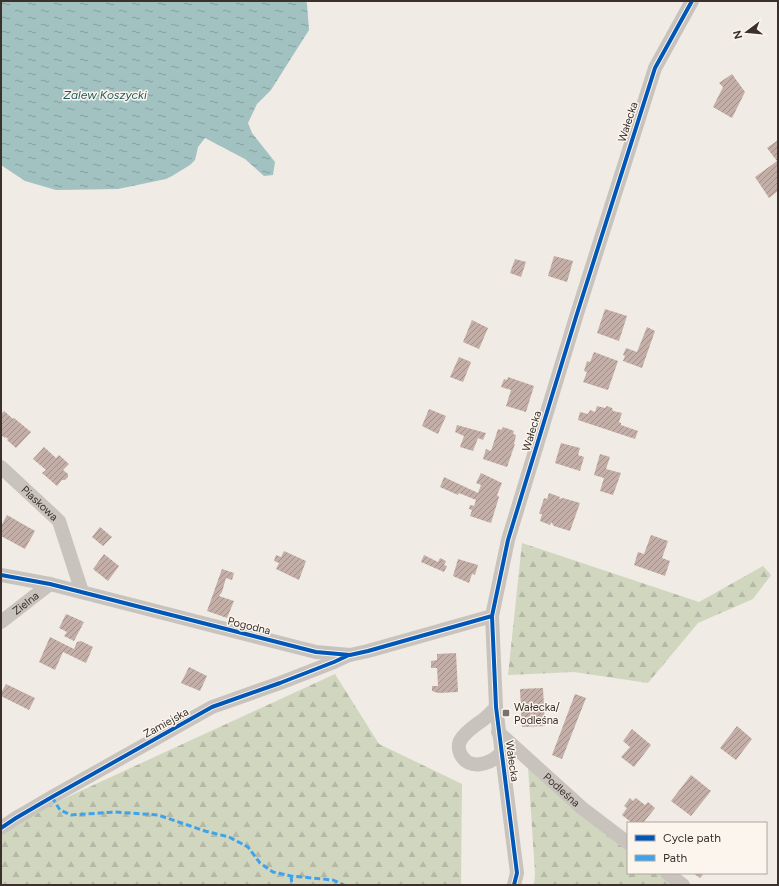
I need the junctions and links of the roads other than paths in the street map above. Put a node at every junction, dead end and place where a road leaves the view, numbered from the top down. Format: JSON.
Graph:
{"nodes":[{"id":1,"x":692,"y":1,"type":"edge"},
{"id":2,"x":1,"y":467,"type":"edge"},
{"id":3,"x":1,"y":575,"type":"edge"},
{"id":4,"x":50,"y":584,"type":"junction"},
{"id":5,"x":82,"y":592,"type":"junction"},
{"id":6,"x":492,"y":616,"type":"junction"},
{"id":7,"x":1,"y":622,"type":"edge"},
{"id":8,"x":350,"y":655,"type":"junction"},
{"id":9,"x":496,"y":707,"type":"junction"},
{"id":10,"x":498,"y":732,"type":"junction"},
{"id":11,"x":501,"y":753,"type":"junction"},
{"id":12,"x":1,"y":828,"type":"edge"},
{"id":13,"x":627,"y":843,"type":"edge"},
{"id":14,"x":668,"y":874,"type":"edge"},
{"id":15,"x":514,"y":885,"type":"edge"},
{"id":16,"x":683,"y":885,"type":"edge"}],
"edges":[{"from":1,"to":6,"type":"street","name":"Wałecka"},
{"from":2,"to":5,"type":"street","name":"Piaskowa"},
{"from":3,"to":4,"type":"street","name":"Pogodna"},
{"from":4,"to":5,"type":"street","name":"Pogodna"},
{"from":4,"to":7,"type":"street","name":"Zielna"},
{"from":5,"to":8,"type":"street","name":"Pogodna"},
{"from":6,"to":8,"type":"street","name":"Pogodna"},
{"from":6,"to":9,"type":"street","name":"Wałecka"},
{"from":8,"to":12,"type":"street","name":"Zamiejska"},
{"from":9,"to":10,"type":"street","name":"Wałecka"},
{"from":9,"to":11,"type":"street"},
{"from":10,"to":11,"type":"street","name":"Wałecka"},
{"from":10,"to":13,"type":"street","name":"Podleśna"},
{"from":11,"to":15,"type":"street","name":"Wałecka"},
{"from":14,"to":16,"type":"street"}]}
